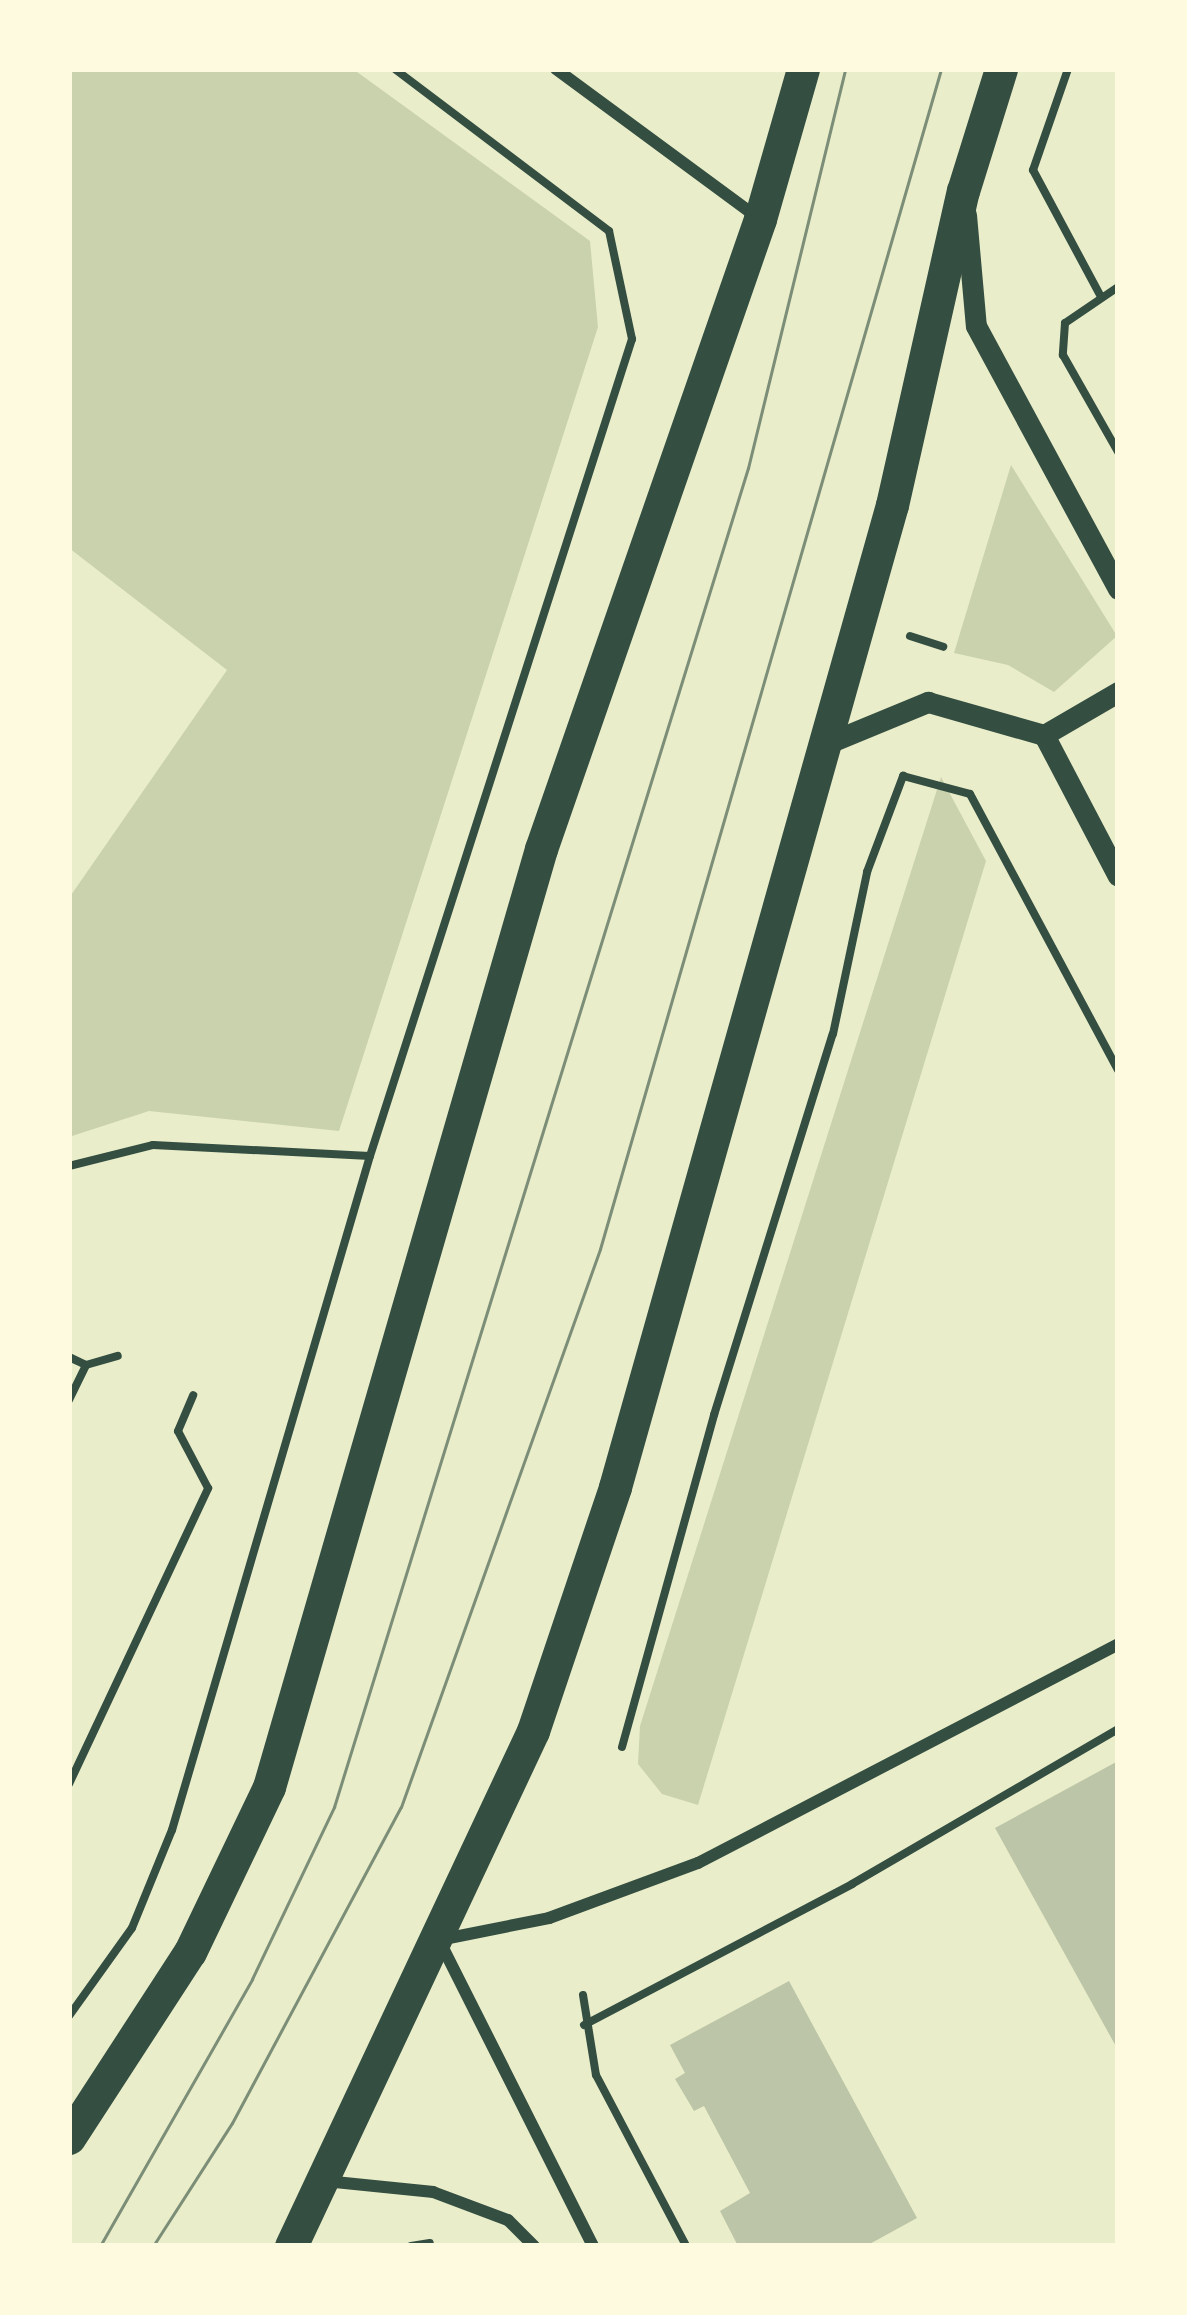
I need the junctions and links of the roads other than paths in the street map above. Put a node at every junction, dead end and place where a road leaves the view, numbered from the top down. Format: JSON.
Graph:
{"nodes":[{"id":1,"x":556,"y":69,"type":"edge"},
{"id":2,"x":803,"y":69,"type":"edge"},
{"id":3,"x":1001,"y":69,"type":"edge"},
{"id":4,"x":963,"y":191,"type":"junction"},
{"id":5,"x":760,"y":220,"type":"junction"},
{"id":6,"x":1118,"y":589,"type":"edge"},
{"id":7,"x":1118,"y":692,"type":"edge"},
{"id":8,"x":1044,"y":736,"type":"junction"},
{"id":9,"x":818,"y":747,"type":"junction"},
{"id":10,"x":1118,"y":876,"type":"edge"},
{"id":11,"x":1118,"y":1644,"type":"edge"},
{"id":12,"x":439,"y":1940,"type":"junction"},
{"id":13,"x":69,"y":2138,"type":"edge"},
{"id":14,"x":325,"y":2181,"type":"junction"},
{"id":15,"x":291,"y":2246,"type":"edge"},
{"id":16,"x":534,"y":2246,"type":"edge"},
{"id":17,"x":592,"y":2246,"type":"edge"}],
"edges":[{"from":1,"to":5,"type":"street"},
{"from":2,"to":5,"type":"highway"},
{"from":3,"to":4,"type":"highway"},
{"from":4,"to":6,"type":"street"},
{"from":4,"to":9,"type":"highway"},
{"from":5,"to":13,"type":"highway"},
{"from":7,"to":8,"type":"street"},
{"from":8,"to":9,"type":"street"},
{"from":8,"to":10,"type":"street"},
{"from":9,"to":12,"type":"highway"},
{"from":11,"to":12,"type":"street"},
{"from":12,"to":14,"type":"highway"},
{"from":12,"to":17,"type":"street"},
{"from":14,"to":15,"type":"highway"},
{"from":14,"to":16,"type":"street"}]}
